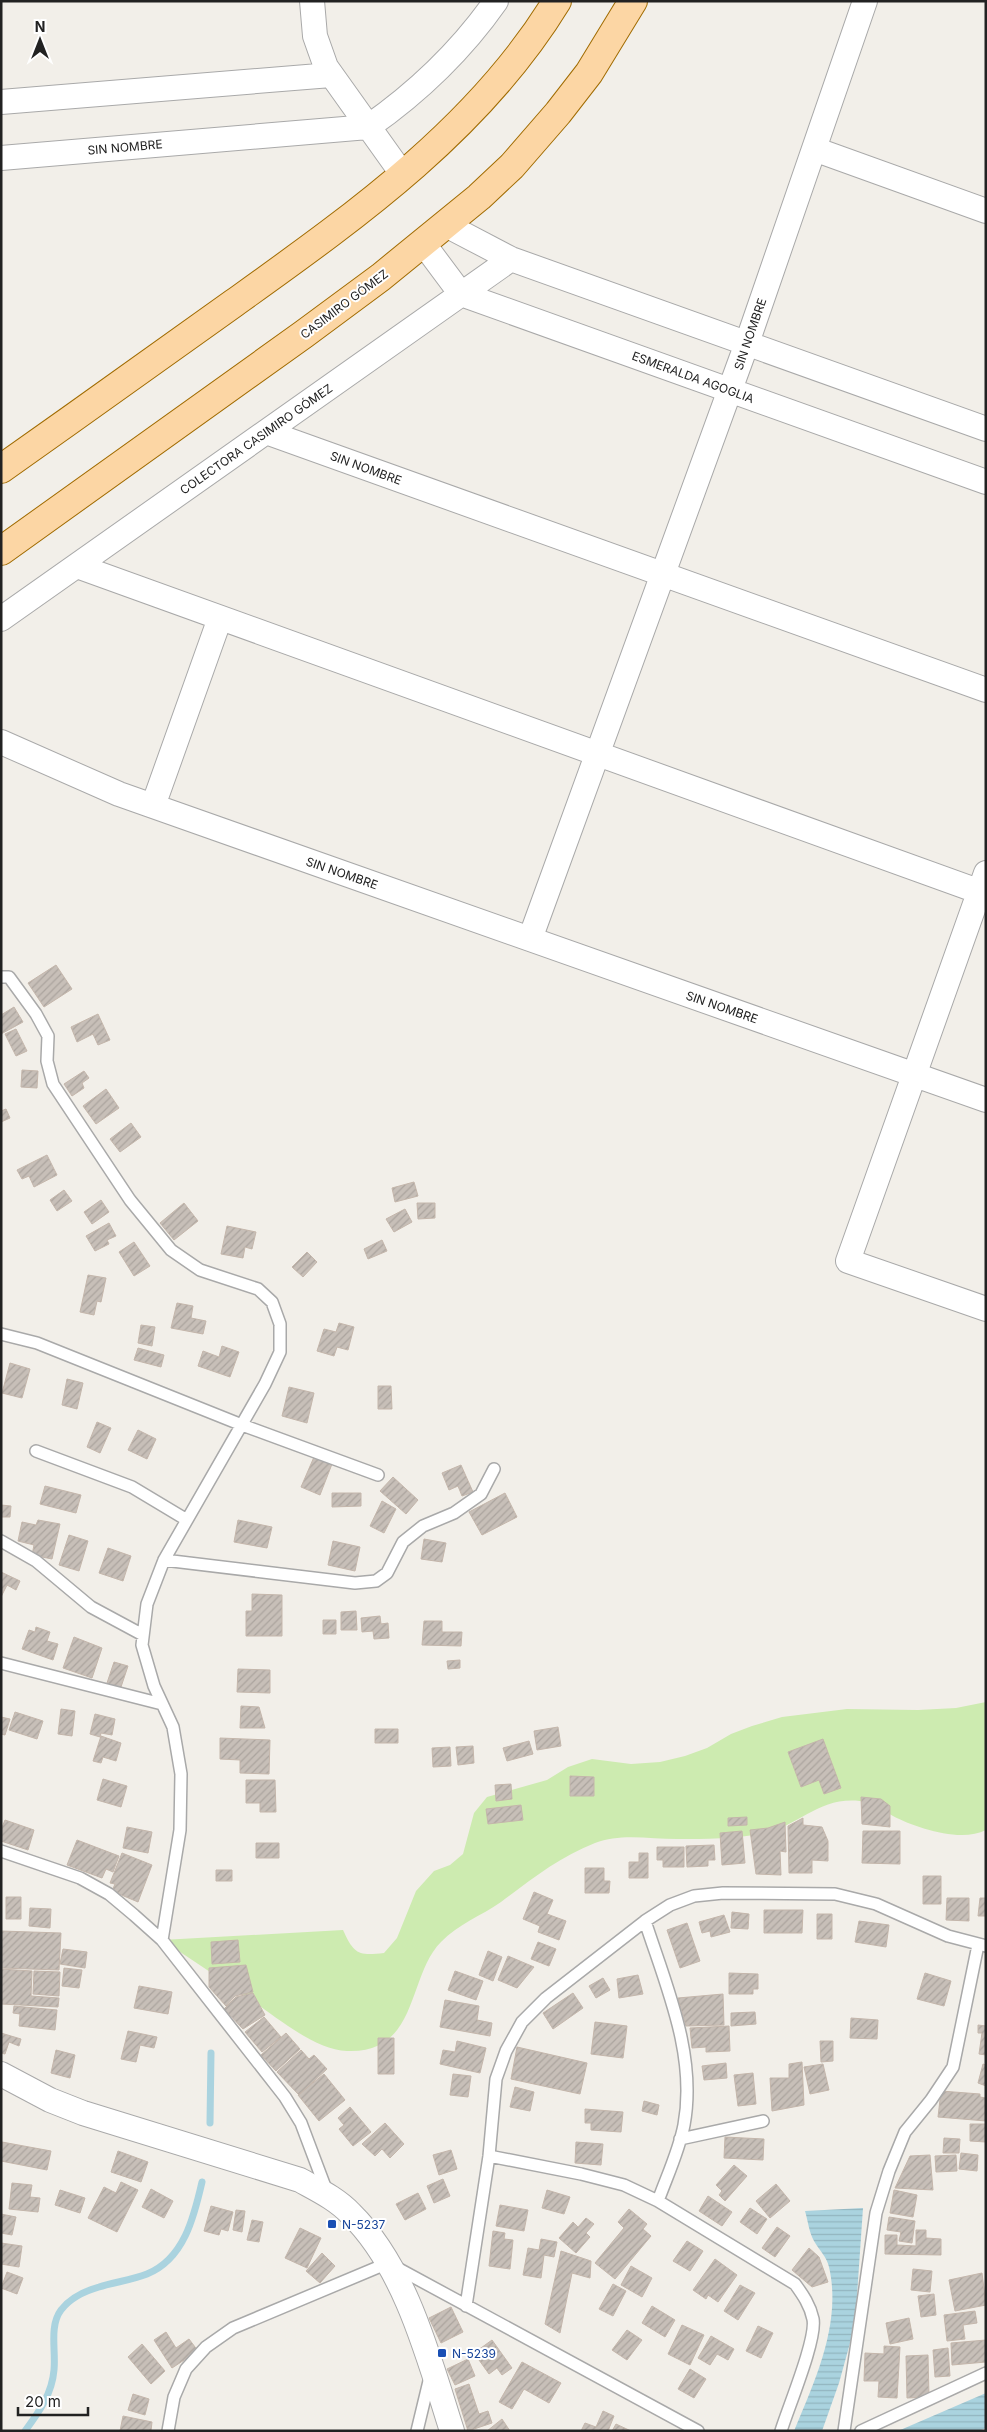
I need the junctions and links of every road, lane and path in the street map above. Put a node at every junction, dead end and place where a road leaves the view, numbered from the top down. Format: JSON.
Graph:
{"nodes":[{"id":1,"x":312,"y":1,"type":"edge"},
{"id":2,"x":496,"y":1,"type":"edge"},
{"id":3,"x":558,"y":1,"type":"edge"},
{"id":4,"x":632,"y":1,"type":"edge"},
{"id":5,"x":865,"y":1,"type":"edge"},
{"id":6,"x":332,"y":75,"type":"junction"},
{"id":7,"x":1,"y":102,"type":"edge"},
{"id":8,"x":368,"y":127,"type":"junction"},
{"id":9,"x":814,"y":149,"type":"junction"},
{"id":10,"x":1,"y":158,"type":"edge"},
{"id":11,"x":403,"y":175,"type":"junction"},
{"id":12,"x":986,"y":211,"type":"edge"},
{"id":13,"x":446,"y":224,"type":"junction"},
{"id":14,"x":423,"y":243,"type":"junction"},
{"id":15,"x":511,"y":259,"type":"junction"},
{"id":16,"x":461,"y":294,"type":"junction"},
{"id":17,"x":747,"y":343,"type":"junction"},
{"id":18,"x":730,"y":390,"type":"junction"},
{"id":19,"x":986,"y":429,"type":"edge"},
{"id":20,"x":266,"y":432,"type":"junction"},
{"id":21,"x":1,"y":470,"type":"edge"},
{"id":22,"x":986,"y":482,"type":"edge"},
{"id":23,"x":1,"y":551,"type":"edge"},
{"id":24,"x":76,"y":566,"type":"junction"},
{"id":25,"x":662,"y":574,"type":"junction"},
{"id":26,"x":220,"y":618,"type":"junction"},
{"id":27,"x":1,"y":619,"type":"edge"},
{"id":28,"x":986,"y":690,"type":"edge"},
{"id":29,"x":1,"y":742,"type":"edge"},
{"id":30,"x":597,"y":754,"type":"junction"},
{"id":31,"x":153,"y":806,"type":"junction"},
{"id":32,"x":984,"y":886,"type":"edge"},
{"id":33,"x":530,"y":939,"type":"junction"},
{"id":34,"x":1,"y":977,"type":"edge"},
{"id":35,"x":914,"y":1075,"type":"junction"},
{"id":36,"x":986,"y":1100,"type":"edge"},
{"id":37,"x":986,"y":1309,"type":"edge"},
{"id":38,"x":1,"y":1334,"type":"edge"},
{"id":39,"x":242,"y":1425,"type":"junction"},
{"id":40,"x":36,"y":1451,"type":"dead end"},
{"id":41,"x":494,"y":1469,"type":"dead end"},
{"id":42,"x":378,"y":1475,"type":"dead end"},
{"id":43,"x":187,"y":1520,"type":"junction"},
{"id":44,"x":1,"y":1541,"type":"edge"},
{"id":45,"x":164,"y":1560,"type":"junction"},
{"id":46,"x":143,"y":1636,"type":"junction"},
{"id":47,"x":1,"y":1663,"type":"edge"},
{"id":48,"x":162,"y":1704,"type":"junction"},
{"id":49,"x":1,"y":1851,"type":"edge"},
{"id":50,"x":645,"y":1921,"type":"junction"},
{"id":51,"x":162,"y":1940,"type":"junction"},
{"id":52,"x":982,"y":1946,"type":"edge"},
{"id":53,"x":1,"y":2074,"type":"edge"},
{"id":54,"x":763,"y":2122,"type":"dead end"},
{"id":55,"x":680,"y":2139,"type":"junction"},
{"id":56,"x":489,"y":2156,"type":"junction"},
{"id":57,"x":328,"y":2196,"type":"junction"},
{"id":58,"x":658,"y":2201,"type":"junction"},
{"id":59,"x":388,"y":2263,"type":"junction"},
{"id":60,"x":466,"y":2306,"type":"junction"},
{"id":61,"x":432,"y":2370,"type":"junction"},
{"id":62,"x":986,"y":2373,"type":"edge"},
{"id":63,"x":168,"y":2431,"type":"edge"},
{"id":64,"x":417,"y":2431,"type":"edge"},
{"id":65,"x":452,"y":2431,"type":"edge"},
{"id":66,"x":698,"y":2431,"type":"edge"},
{"id":67,"x":781,"y":2431,"type":"edge"},
{"id":68,"x":844,"y":2431,"type":"edge"},
{"id":69,"x":861,"y":2431,"type":"edge"}],
"edges":[{"from":1,"to":6,"type":"street"},
{"from":2,"to":8,"type":"street"},
{"from":3,"to":11,"type":"main road"},
{"from":4,"to":13,"type":"main road","name":"CASIMIRO GÓMEZ"},
{"from":5,"to":9,"type":"street","name":"SIN NOMBRE"},
{"from":6,"to":7,"type":"street"},
{"from":6,"to":8,"type":"street"},
{"from":8,"to":10,"type":"street","name":"SIN NOMBRE"},
{"from":8,"to":11,"type":"street"},
{"from":9,"to":12,"type":"street"},
{"from":9,"to":17,"type":"street","name":"SIN NOMBRE"},
{"from":11,"to":21,"type":"main road"},
{"from":13,"to":14,"type":"main road","name":"CASIMIRO GÓMEZ"},
{"from":13,"to":15,"type":"street"},
{"from":14,"to":16,"type":"street"},
{"from":14,"to":23,"type":"main road","name":"CASIMIRO GÓMEZ"},
{"from":15,"to":16,"type":"street","name":"COLECTORA CASIMIRO GÓMEZ"},
{"from":15,"to":17,"type":"street"},
{"from":16,"to":18,"type":"street","name":"ESMERALDA AGOGLIA"},
{"from":16,"to":20,"type":"street","name":"COLECTORA CASIMIRO GÓMEZ"},
{"from":17,"to":18,"type":"street","name":"SIN NOMBRE"},
{"from":17,"to":19,"type":"street"},
{"from":18,"to":22,"type":"street","name":"ESMERALDA AGOGLIA"},
{"from":18,"to":25,"type":"street","name":"SIN NOMBRE"},
{"from":20,"to":24,"type":"street","name":"COLECTORA CASIMIRO GÓMEZ"},
{"from":20,"to":25,"type":"street","name":"SIN NOMBRE"},
{"from":24,"to":26,"type":"street"},
{"from":24,"to":27,"type":"street","name":"COLECTORA CASIMIRO GÓMEZ"},
{"from":25,"to":28,"type":"street","name":"SIN NOMBRE"},
{"from":25,"to":30,"type":"street","name":"SIN NOMBRE"},
{"from":26,"to":30,"type":"street"},
{"from":26,"to":31,"type":"street"},
{"from":29,"to":31,"type":"street","name":"SIN NOMBRE"},
{"from":30,"to":32,"type":"street"},
{"from":30,"to":33,"type":"street","name":"SIN NOMBRE"},
{"from":31,"to":33,"type":"street","name":"SIN NOMBRE"},
{"from":32,"to":35,"type":"street"},
{"from":33,"to":35,"type":"street","name":"SIN NOMBRE"},
{"from":34,"to":39,"type":"lane"},
{"from":35,"to":36,"type":"street","name":"SIN NOMBRE"},
{"from":35,"to":37,"type":"street"},
{"from":38,"to":39,"type":"lane"},
{"from":39,"to":42,"type":"lane"},
{"from":39,"to":43,"type":"lane"},
{"from":40,"to":43,"type":"lane"},
{"from":41,"to":45,"type":"lane"},
{"from":43,"to":45,"type":"lane"},
{"from":44,"to":46,"type":"lane"},
{"from":45,"to":46,"type":"lane"},
{"from":46,"to":48,"type":"lane"},
{"from":47,"to":48,"type":"lane"},
{"from":48,"to":51,"type":"lane"},
{"from":49,"to":51,"type":"lane"},
{"from":50,"to":52,"type":"lane"},
{"from":50,"to":55,"type":"lane"},
{"from":50,"to":56,"type":"lane"},
{"from":51,"to":57,"type":"lane"},
{"from":52,"to":68,"type":"lane"},
{"from":53,"to":57,"type":"street"},
{"from":54,"to":55,"type":"lane"},
{"from":55,"to":58,"type":"lane"},
{"from":56,"to":58,"type":"lane"},
{"from":56,"to":60,"type":"lane"},
{"from":57,"to":59,"type":"street"},
{"from":58,"to":67,"type":"lane"},
{"from":59,"to":60,"type":"lane"},
{"from":59,"to":61,"type":"street"},
{"from":59,"to":63,"type":"lane"},
{"from":60,"to":66,"type":"lane"},
{"from":61,"to":64,"type":"lane"},
{"from":61,"to":65,"type":"street"},
{"from":62,"to":69,"type":"lane"}]}
